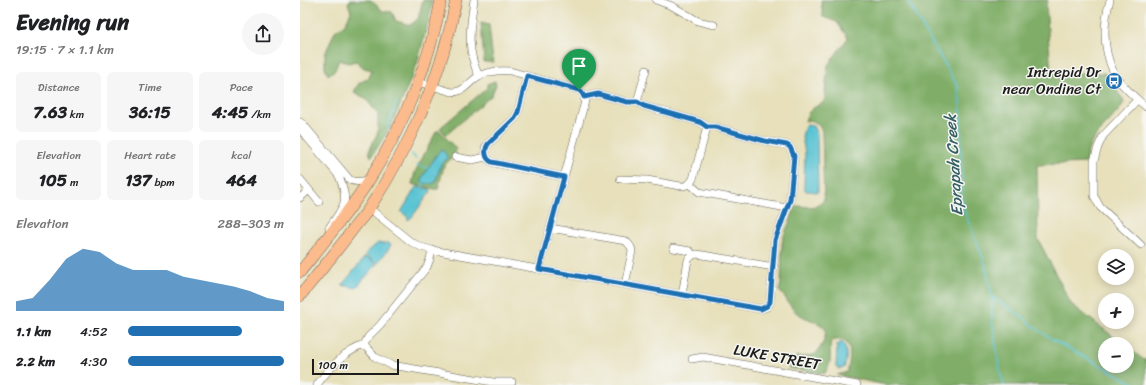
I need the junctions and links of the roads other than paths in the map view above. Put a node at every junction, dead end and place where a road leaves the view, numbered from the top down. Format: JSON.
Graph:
{"nodes":[{"id":1,"x":441,"y":0,"type":"edge"},
{"id":2,"x":456,"y":0,"type":"edge"},
{"id":3,"x":474,"y":0,"type":"edge"},
{"id":4,"x":656,"y":0,"type":"edge"},
{"id":5,"x":1110,"y":0,"type":"edge"},
{"id":6,"x":714,"y":25,"type":"dead end"},
{"id":7,"x":646,"y":70,"type":"dead end"},
{"id":8,"x":478,"y":76,"type":"junction"},
{"id":9,"x":527,"y":76,"type":"junction"},
{"id":10,"x":418,"y":82,"type":"junction"},
{"id":11,"x":432,"y":86,"type":"junction"},
{"id":12,"x":584,"y":97,"type":"junction"},
{"id":13,"x":1137,"y":100,"type":"junction"},
{"id":14,"x":637,"y":102,"type":"junction"},
{"id":15,"x":1146,"y":107,"type":"edge"},
{"id":16,"x":300,"y":122,"type":"edge"},
{"id":17,"x":707,"y":127,"type":"junction"},
{"id":18,"x":300,"y":129,"type":"edge"},
{"id":19,"x":455,"y":157,"type":"dead end"},
{"id":20,"x":486,"y":157,"type":"junction"},
{"id":21,"x":564,"y":177,"type":"junction"},
{"id":22,"x":300,"y":179,"type":"edge"},
{"id":23,"x":370,"y":179,"type":"junction"},
{"id":24,"x":620,"y":179,"type":"dead end"},
{"id":25,"x":690,"y":184,"type":"junction"},
{"id":26,"x":309,"y":190,"type":"junction"},
{"id":27,"x":300,"y":198,"type":"edge"},
{"id":28,"x":319,"y":202,"type":"dead end"},
{"id":29,"x":369,"y":208,"type":"junction"},
{"id":30,"x":788,"y":208,"type":"junction"},
{"id":31,"x":550,"y":228,"type":"junction"},
{"id":32,"x":1141,"y":245,"type":"dead end"},
{"id":33,"x":319,"y":248,"type":"junction"},
{"id":34,"x":673,"y":248,"type":"dead end"},
{"id":35,"x":432,"y":250,"type":"junction"},
{"id":36,"x":693,"y":254,"type":"junction"},
{"id":37,"x":774,"y":268,"type":"junction"},
{"id":38,"x":539,"y":269,"type":"junction"},
{"id":39,"x":300,"y":272,"type":"edge"},
{"id":40,"x":625,"y":285,"type":"junction"},
{"id":41,"x":682,"y":295,"type":"junction"},
{"id":42,"x":300,"y":296,"type":"edge"},
{"id":43,"x":364,"y":345,"type":"junction"},
{"id":44,"x":692,"y":358,"type":"dead end"},
{"id":45,"x":512,"y":382,"type":"dead end"},
{"id":46,"x":318,"y":385,"type":"edge"},
{"id":47,"x":857,"y":385,"type":"edge"}],
"edges":[{"from":1,"to":10,"type":"highway"},
{"from":2,"to":11,"type":"highway"},
{"from":3,"to":8,"type":"street"},
{"from":4,"to":6,"type":"street"},
{"from":5,"to":13,"type":"street"},
{"from":7,"to":14,"type":"street"},
{"from":8,"to":9,"type":"street"},
{"from":8,"to":11,"type":"street"},
{"from":9,"to":12,"type":"street"},
{"from":9,"to":20,"type":"street"},
{"from":10,"to":11,"type":"street"},
{"from":10,"to":23,"type":"highway"},
{"from":11,"to":29,"type":"highway"},
{"from":12,"to":14,"type":"street"},
{"from":12,"to":21,"type":"street"},
{"from":13,"to":15,"type":"street"},
{"from":13,"to":32,"type":"street"},
{"from":14,"to":17,"type":"street"},
{"from":16,"to":23,"type":"street"},
{"from":17,"to":25,"type":"street"},
{"from":17,"to":30,"type":"street"},
{"from":18,"to":33,"type":"street"},
{"from":19,"to":20,"type":"street"},
{"from":20,"to":21,"type":"street"},
{"from":21,"to":31,"type":"street"},
{"from":22,"to":26,"type":"street"},
{"from":23,"to":33,"type":"highway"},
{"from":24,"to":25,"type":"street"},
{"from":25,"to":30,"type":"street"},
{"from":26,"to":27,"type":"street"},
{"from":26,"to":28,"type":"street"},
{"from":29,"to":35,"type":"street"},
{"from":29,"to":42,"type":"highway"},
{"from":30,"to":37,"type":"street"},
{"from":31,"to":38,"type":"street"},
{"from":31,"to":40,"type":"street"},
{"from":33,"to":39,"type":"highway"},
{"from":34,"to":36,"type":"street"},
{"from":35,"to":38,"type":"street"},
{"from":35,"to":43,"type":"street"},
{"from":36,"to":37,"type":"street"},
{"from":36,"to":41,"type":"street"},
{"from":37,"to":41,"type":"street"},
{"from":38,"to":40,"type":"street"},
{"from":40,"to":41,"type":"street"},
{"from":43,"to":45,"type":"street"},
{"from":43,"to":46,"type":"street"},
{"from":44,"to":47,"type":"street","name":"LUKE STREET"}]}
